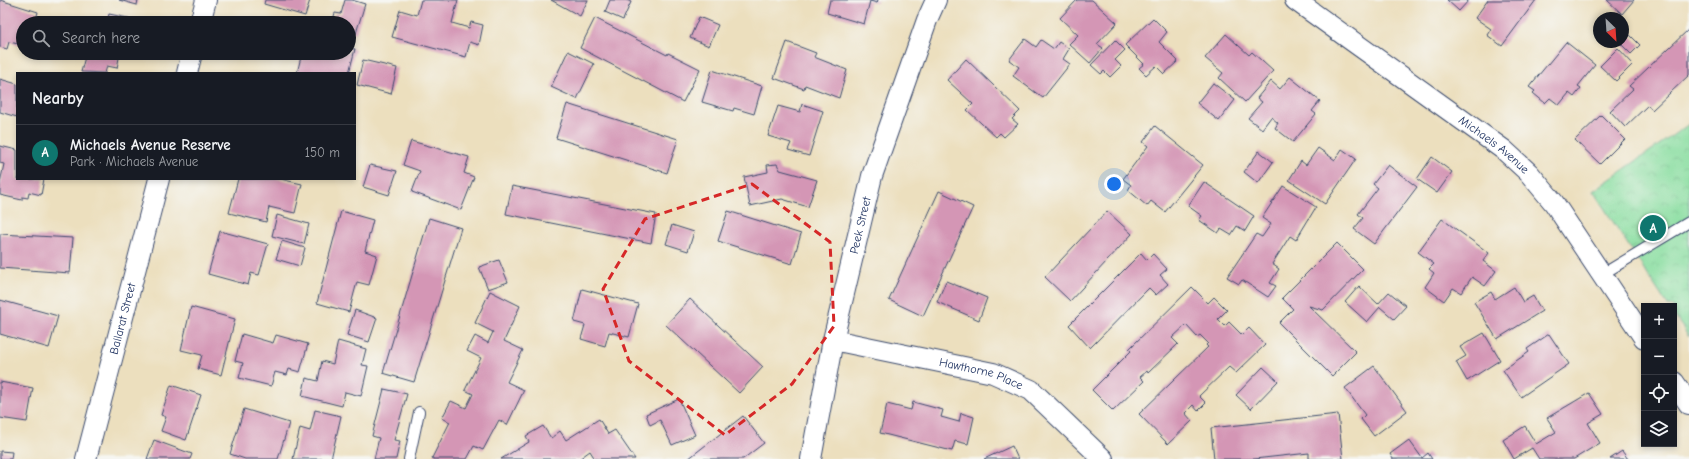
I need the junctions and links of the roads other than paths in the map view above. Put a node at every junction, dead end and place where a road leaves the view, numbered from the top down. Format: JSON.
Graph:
{"nodes":[{"id":1,"x":206,"y":0,"type":"edge"},
{"id":2,"x":936,"y":0,"type":"edge"},
{"id":3,"x":1295,"y":0,"type":"edge"},
{"id":4,"x":202,"y":16,"type":"edge"},
{"id":5,"x":190,"y":60,"type":"edge"},
{"id":6,"x":187,"y":72,"type":"edge"},
{"id":7,"x":159,"y":180,"type":"edge"},
{"id":8,"x":1689,"y":222,"type":"edge"},
{"id":9,"x":1601,"y":274,"type":"junction"},
{"id":10,"x":1641,"y":334,"type":"edge"},
{"id":11,"x":833,"y":340,"type":"junction"},
{"id":12,"x":1677,"y":386,"type":"edge"},
{"id":13,"x":1689,"y":404,"type":"edge"},
{"id":14,"x":419,"y":412,"type":"dead end"},
{"id":15,"x":86,"y":459,"type":"edge"},
{"id":16,"x":409,"y":459,"type":"edge"},
{"id":17,"x":811,"y":459,"type":"edge"},
{"id":18,"x":1103,"y":459,"type":"edge"}],
"edges":[{"from":1,"to":4,"type":"street"},
{"from":2,"to":11,"type":"street","name":"Peek Street"},
{"from":3,"to":9,"type":"street","name":"Michaels Avenue"},
{"from":5,"to":6,"type":"street"},
{"from":7,"to":15,"type":"street","name":"Ballarat Street"},
{"from":8,"to":9,"type":"lane"},
{"from":9,"to":10,"type":"street","name":"Michaels Avenue"},
{"from":11,"to":17,"type":"street","name":"Peek Street"},
{"from":11,"to":18,"type":"street","name":"Hawthorne Place"},
{"from":12,"to":13,"type":"street"},
{"from":14,"to":16,"type":"lane"}]}
